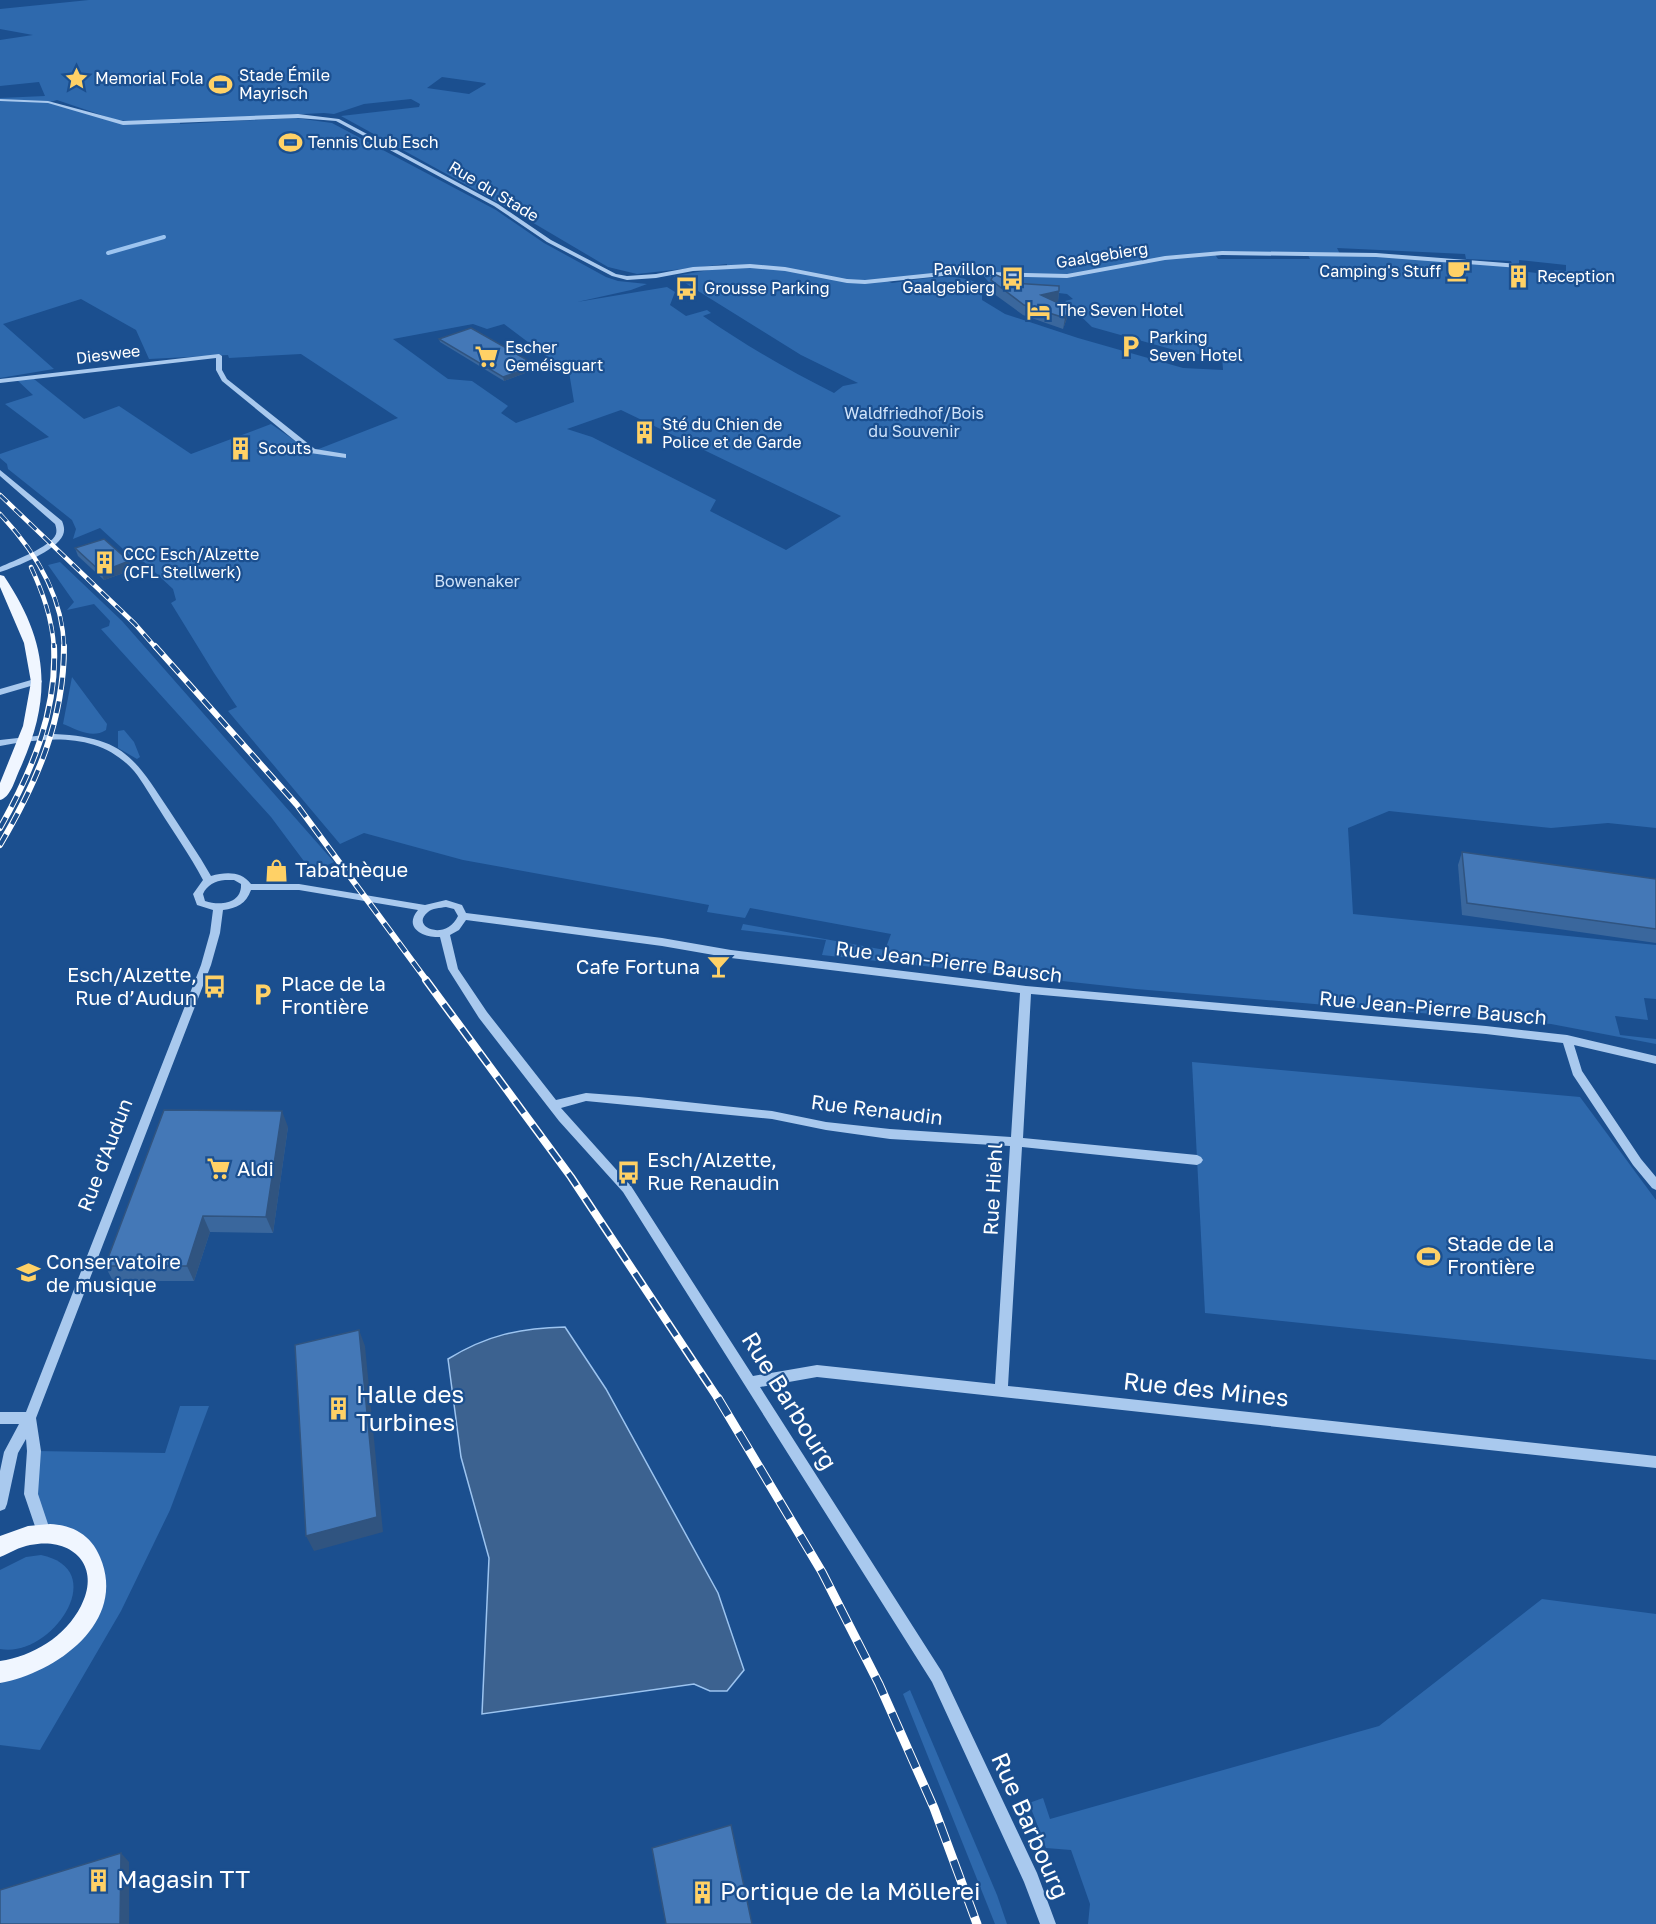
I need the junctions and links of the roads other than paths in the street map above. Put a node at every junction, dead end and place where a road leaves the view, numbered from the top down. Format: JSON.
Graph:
{"nodes":[{"id":1,"x":0,"y":100,"type":"edge"},
{"id":2,"x":1519,"y":266,"type":"dead end"},
{"id":3,"x":656,"y":276,"type":"joint"},
{"id":4,"x":0,"y":381,"type":"edge"},
{"id":5,"x":343,"y":456,"type":"dead end"},
{"id":6,"x":0,"y":472,"type":"edge"},
{"id":7,"x":0,"y":570,"type":"edge"},
{"id":8,"x":0,"y":578,"type":"edge"},
{"id":9,"x":38,"y":681,"type":"junction"},
{"id":10,"x":0,"y":692,"type":"edge"},
{"id":11,"x":26,"y":738,"type":"junction"},
{"id":12,"x":0,"y":743,"type":"edge"},
{"id":13,"x":0,"y":796,"type":"edge"},
{"id":14,"x":209,"y":881,"type":"junction"},
{"id":15,"x":247,"y":887,"type":"junction"},
{"id":16,"x":218,"y":908,"type":"junction"},
{"id":17,"x":425,"y":908,"type":"junction"},
{"id":18,"x":463,"y":916,"type":"junction"},
{"id":19,"x":444,"y":933,"type":"junction"},
{"id":20,"x":1026,"y":990,"type":"junction"},
{"id":21,"x":1567,"y":1039,"type":"junction"},
{"id":22,"x":1656,"y":1060,"type":"edge"},
{"id":23,"x":555,"y":1105,"type":"junction"},
{"id":24,"x":1016,"y":1142,"type":"junction"},
{"id":25,"x":1197,"y":1160,"type":"dead end"},
{"id":26,"x":1656,"y":1185,"type":"edge"},
{"id":27,"x":752,"y":1382,"type":"junction"},
{"id":28,"x":1001,"y":1390,"type":"junction"},
{"id":29,"x":0,"y":1418,"type":"edge"},
{"id":30,"x":30,"y":1418,"type":"junction"},
{"id":31,"x":1656,"y":1462,"type":"edge"},
{"id":32,"x":0,"y":1504,"type":"edge"},
{"id":33,"x":44,"y":1533,"type":"junction"},
{"id":34,"x":0,"y":1547,"type":"edge"},
{"id":35,"x":4,"y":1676,"type":"edge"},
{"id":36,"x":1048,"y":1924,"type":"edge"}],
"edges":[{"from":1,"to":3,"type":"street","name":"Rue du Stade"},
{"from":2,"to":3,"type":"street","name":"Gaalgebierg"},
{"from":4,"to":5,"type":"street","name":"Dieswee"},
{"from":6,"to":7,"type":"street"},
{"from":8,"to":9,"type":"main road"},
{"from":9,"to":10,"type":"street"},
{"from":9,"to":11,"type":"main road"},
{"from":11,"to":12,"type":"street"},
{"from":11,"to":13,"type":"main road"},
{"from":11,"to":14,"type":"street"},
{"from":14,"to":15,"type":"street"},
{"from":14,"to":16,"type":"street"},
{"from":15,"to":16,"type":"street"},
{"from":15,"to":17,"type":"street","name":"Rue Jean-Pierre Bausch"},
{"from":16,"to":30,"type":"street","name":"Rue d'Audun"},
{"from":17,"to":18,"type":"street","name":"Rue Jean-Pierre Bausch"},
{"from":17,"to":19,"type":"street"},
{"from":18,"to":19,"type":"street"},
{"from":18,"to":20,"type":"street","name":"Rue Jean-Pierre Bausch"},
{"from":19,"to":23,"type":"street","name":"Rue Barbourg"},
{"from":20,"to":21,"type":"street","name":"Rue Jean-Pierre Bausch"},
{"from":20,"to":24,"type":"street","name":"Rue Hiehl"},
{"from":21,"to":22,"type":"street","name":"Rue Jean-Pierre Bausch"},
{"from":21,"to":26,"type":"street"},
{"from":23,"to":24,"type":"street","name":"Rue Renaudin"},
{"from":23,"to":27,"type":"street","name":"Rue Barbourg"},
{"from":24,"to":25,"type":"street","name":"Rue Renaudin"},
{"from":24,"to":28,"type":"street","name":"Rue Hiehl"},
{"from":27,"to":28,"type":"street","name":"Rue des Mines"},
{"from":27,"to":36,"type":"street","name":"Rue Barbourg"},
{"from":28,"to":31,"type":"street","name":"Rue des Mines"},
{"from":29,"to":30,"type":"street"},
{"from":30,"to":32,"type":"street","name":"Rue d'Audun"},
{"from":30,"to":33,"type":"street","name":"Rue d'Audun"},
{"from":33,"to":34,"type":"main road"},
{"from":33,"to":35,"type":"main road"}]}
